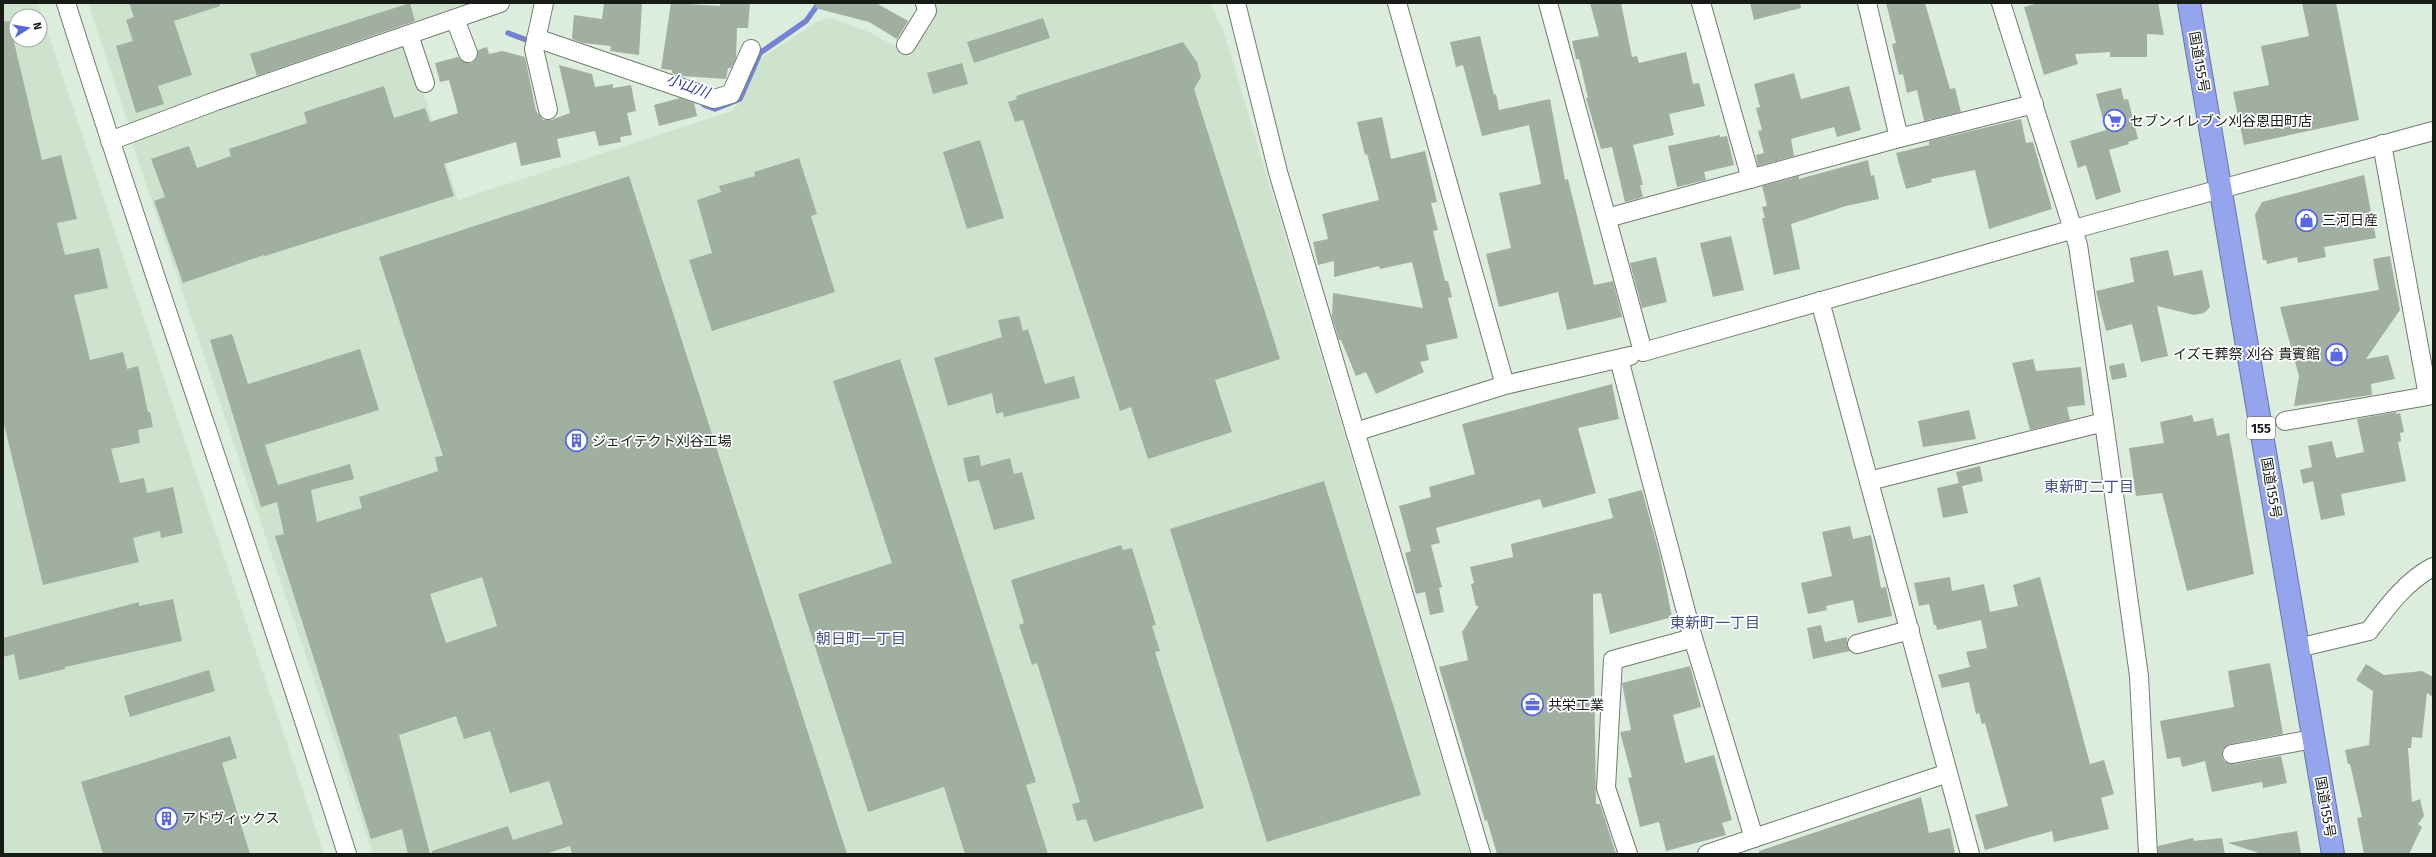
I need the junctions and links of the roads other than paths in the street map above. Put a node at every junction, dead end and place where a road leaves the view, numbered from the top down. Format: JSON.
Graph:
{"nodes":[{"id":1,"x":66,"y":3,"type":"edge"},
{"id":2,"x":500,"y":3,"type":"edge"},
{"id":3,"x":544,"y":3,"type":"edge"},
{"id":4,"x":925,"y":3,"type":"edge"},
{"id":5,"x":1236,"y":3,"type":"edge"},
{"id":6,"x":1397,"y":3,"type":"edge"},
{"id":7,"x":1548,"y":3,"type":"edge"},
{"id":8,"x":1701,"y":3,"type":"edge"},
{"id":9,"x":1867,"y":3,"type":"edge"},
{"id":10,"x":2001,"y":3,"type":"edge"},
{"id":11,"x":2189,"y":3,"type":"edge"},
{"id":12,"x":455,"y":19,"type":"junction"},
{"id":13,"x":409,"y":35,"type":"junction"},
{"id":14,"x":535,"y":44,"type":"junction"},
{"id":15,"x":906,"y":45,"type":"dead end"},
{"id":16,"x":751,"y":49,"type":"dead end"},
{"id":17,"x":468,"y":53,"type":"dead end"},
{"id":18,"x":575,"y":64,"type":"dead end"},
{"id":19,"x":425,"y":83,"type":"dead end"},
{"id":20,"x":2034,"y":104,"type":"junction"},
{"id":21,"x":548,"y":110,"type":"dead end"},
{"id":22,"x":2433,"y":131,"type":"edge"},
{"id":23,"x":1899,"y":138,"type":"junction"},
{"id":24,"x":110,"y":141,"type":"junction"},
{"id":25,"x":2382,"y":144,"type":"junction"},
{"id":26,"x":1751,"y":179,"type":"junction"},
{"id":27,"x":2221,"y":189,"type":"junction"},
{"id":28,"x":1607,"y":218,"type":"junction"},
{"id":29,"x":2074,"y":229,"type":"junction"},
{"id":30,"x":1820,"y":301,"type":"junction"},
{"id":31,"x":1643,"y":352,"type":"junction"},
{"id":32,"x":1619,"y":359,"type":"junction"},
{"id":33,"x":1505,"y":385,"type":"junction"},
{"id":34,"x":2285,"y":421,"type":"dead end"},
{"id":35,"x":2104,"y":422,"type":"junction"},
{"id":36,"x":1355,"y":432,"type":"junction"},
{"id":37,"x":1869,"y":481,"type":"junction"},
{"id":38,"x":2433,"y":567,"type":"edge"},
{"id":39,"x":1910,"y":630,"type":"junction"},
{"id":40,"x":1693,"y":638,"type":"junction"},
{"id":41,"x":1857,"y":644,"type":"dead end"},
{"id":42,"x":2298,"y":648,"type":"junction"},
{"id":43,"x":2313,"y":739,"type":"junction"},
{"id":44,"x":2232,"y":754,"type":"dead end"},
{"id":45,"x":1948,"y":773,"type":"junction"},
{"id":46,"x":1754,"y":838,"type":"junction"},
{"id":47,"x":347,"y":854,"type":"edge"},
{"id":48,"x":1481,"y":854,"type":"edge"},
{"id":49,"x":1628,"y":854,"type":"edge"},
{"id":50,"x":1707,"y":854,"type":"edge"},
{"id":51,"x":1970,"y":854,"type":"edge"},
{"id":52,"x":2148,"y":854,"type":"edge"},
{"id":53,"x":2333,"y":854,"type":"edge"}],
"edges":[{"from":1,"to":24,"type":"street"},
{"from":2,"to":12,"type":"street"},
{"from":3,"to":14,"type":"street"},
{"from":4,"to":15,"type":"street"},
{"from":5,"to":36,"type":"street"},
{"from":6,"to":33,"type":"street"},
{"from":7,"to":28,"type":"street"},
{"from":8,"to":26,"type":"street"},
{"from":9,"to":23,"type":"street"},
{"from":10,"to":20,"type":"street"},
{"from":11,"to":27,"type":"highway","name":"国道155号","number":"155"},
{"from":12,"to":13,"type":"street"},
{"from":12,"to":17,"type":"street"},
{"from":13,"to":19,"type":"street"},
{"from":13,"to":24,"type":"street"},
{"from":14,"to":16,"type":"street"},
{"from":14,"to":18,"type":"street"},
{"from":14,"to":21,"type":"street"},
{"from":20,"to":23,"type":"street"},
{"from":20,"to":29,"type":"street"},
{"from":22,"to":25,"type":"street"},
{"from":23,"to":26,"type":"street"},
{"from":24,"to":47,"type":"street"},
{"from":25,"to":27,"type":"street"},
{"from":25,"to":34,"type":"street"},
{"from":26,"to":28,"type":"street"},
{"from":27,"to":29,"type":"street"},
{"from":27,"to":42,"type":"highway","name":"国道155号","number":"155"},
{"from":28,"to":31,"type":"street"},
{"from":29,"to":30,"type":"street"},
{"from":29,"to":35,"type":"street"},
{"from":30,"to":31,"type":"street"},
{"from":30,"to":37,"type":"street"},
{"from":31,"to":32,"type":"street"},
{"from":32,"to":33,"type":"street"},
{"from":32,"to":40,"type":"street"},
{"from":33,"to":36,"type":"street"},
{"from":35,"to":37,"type":"street"},
{"from":35,"to":52,"type":"street"},
{"from":36,"to":48,"type":"street"},
{"from":37,"to":39,"type":"street"},
{"from":38,"to":42,"type":"street"},
{"from":39,"to":41,"type":"street"},
{"from":39,"to":45,"type":"street"},
{"from":40,"to":46,"type":"street"},
{"from":40,"to":49,"type":"street"},
{"from":42,"to":43,"type":"highway","name":"国道155号","number":"155"},
{"from":43,"to":44,"type":"street"},
{"from":43,"to":53,"type":"highway","name":"国道155号","number":"155"},
{"from":45,"to":46,"type":"street"},
{"from":45,"to":51,"type":"street"},
{"from":46,"to":50,"type":"street"}]}
